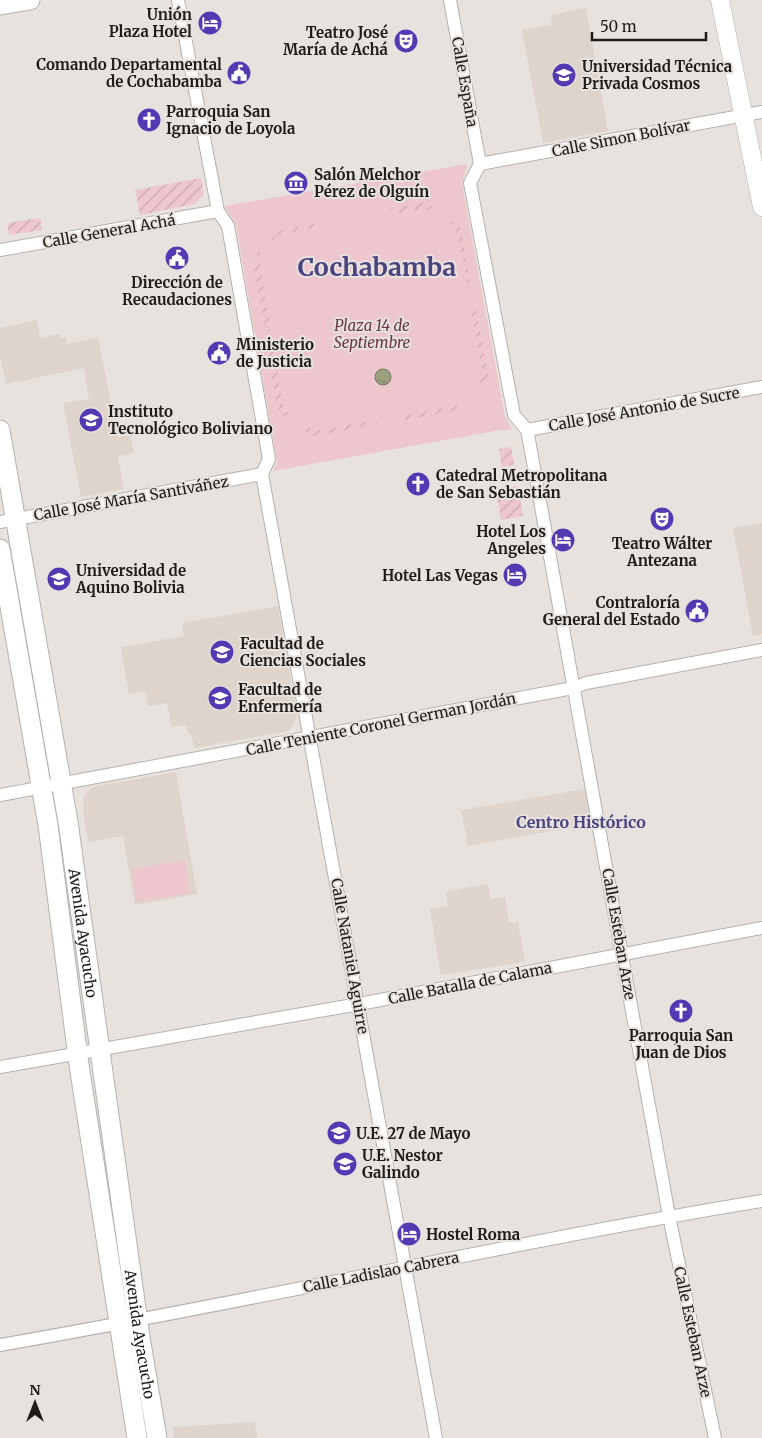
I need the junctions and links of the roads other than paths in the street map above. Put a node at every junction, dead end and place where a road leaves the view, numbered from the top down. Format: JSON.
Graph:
{"nodes":[{"id":1,"x":30,"y":0,"type":"edge"},
{"id":2,"x":178,"y":0,"type":"edge"},
{"id":3,"x":450,"y":0,"type":"edge"},
{"id":4,"x":720,"y":0,"type":"edge"},
{"id":5,"x":0,"y":5,"type":"edge"},
{"id":6,"x":762,"y":112,"type":"edge"},
{"id":7,"x":744,"y":115,"type":"junction"},
{"id":8,"x":480,"y":164,"type":"junction"},
{"id":9,"x":762,"y":207,"type":"edge"},
{"id":10,"x":218,"y":211,"type":"junction"},
{"id":11,"x":0,"y":250,"type":"edge"},
{"id":12,"x":762,"y":387,"type":"edge"},
{"id":13,"x":0,"y":430,"type":"edge"},
{"id":14,"x":526,"y":430,"type":"junction"},
{"id":15,"x":262,"y":474,"type":"junction"},
{"id":16,"x":9,"y":521,"type":"edge"},
{"id":17,"x":0,"y":549,"type":"edge"},
{"id":18,"x":762,"y":650,"type":"edge"},
{"id":19,"x":573,"y":688,"type":"junction"},
{"id":20,"x":310,"y":738,"type":"junction"},
{"id":21,"x":62,"y":784,"type":"junction"},
{"id":22,"x":42,"y":787,"type":"junction"},
{"id":23,"x":0,"y":795,"type":"edge"},
{"id":24,"x":762,"y":928,"type":"edge"},
{"id":25,"x":623,"y":954,"type":"junction"},
{"id":26,"x":359,"y":1004,"type":"junction"},
{"id":27,"x":100,"y":1048,"type":"junction"},
{"id":28,"x":78,"y":1052,"type":"junction"},
{"id":29,"x":0,"y":1067,"type":"edge"},
{"id":30,"x":762,"y":1201,"type":"edge"},
{"id":31,"x":669,"y":1216,"type":"junction"},
{"id":32,"x":405,"y":1266,"type":"junction"},
{"id":33,"x":138,"y":1321,"type":"junction"},
{"id":34,"x":119,"y":1325,"type":"junction"},
{"id":35,"x":0,"y":1345,"type":"edge"},
{"id":36,"x":137,"y":1438,"type":"edge"},
{"id":37,"x":157,"y":1438,"type":"edge"},
{"id":38,"x":436,"y":1438,"type":"edge"},
{"id":39,"x":715,"y":1438,"type":"edge"}],
"edges":[{"from":1,"to":5,"type":"main road"},
{"from":2,"to":10,"type":"street"},
{"from":3,"to":8,"type":"street","name":"Calle España"},
{"from":4,"to":7,"type":"main road"},
{"from":6,"to":7,"type":"street","name":"Calle Simon Bolívar"},
{"from":7,"to":8,"type":"street","name":"Calle Simon Bolívar"},
{"from":7,"to":9,"type":"main road"},
{"from":8,"to":14,"type":"street"},
{"from":10,"to":11,"type":"street","name":"Calle General Achá"},
{"from":10,"to":15,"type":"street"},
{"from":12,"to":14,"type":"street","name":"Calle José Antonio de Sucre"},
{"from":13,"to":16,"type":"main road","name":"Avenida Ayacucho"},
{"from":14,"to":19,"type":"street","name":"Calle Esteban Arze"},
{"from":15,"to":16,"type":"street","name":"Calle José María Santiváñez"},
{"from":15,"to":20,"type":"street","name":"Calle Nataniel Aguirre"},
{"from":16,"to":21,"type":"main road","name":"Avenida Ayacucho"},
{"from":17,"to":22,"type":"main road","name":"Avenida Ayacucho"},
{"from":18,"to":19,"type":"street","name":"Calle Teniente Coronel German Jordán"},
{"from":19,"to":20,"type":"street","name":"Calle Teniente Coronel German Jordán"},
{"from":19,"to":25,"type":"street","name":"Calle Esteban Arze"},
{"from":20,"to":21,"type":"street","name":"Calle Teniente Coronel German Jordán"},
{"from":20,"to":26,"type":"street","name":"Calle Nataniel Aguirre"},
{"from":21,"to":22,"type":"street","name":"Calle Teniente Coronel German Jordán"},
{"from":21,"to":27,"type":"main road","name":"Avenida Ayacucho"},
{"from":22,"to":23,"type":"street","name":"Calle Teniente Coronel German Jordán"},
{"from":22,"to":28,"type":"main road","name":"Avenida Ayacucho"},
{"from":24,"to":25,"type":"street","name":"Calle Batalla de Calama"},
{"from":25,"to":26,"type":"street","name":"Calle Batalla de Calama"},
{"from":25,"to":31,"type":"street","name":"Calle Esteban Arze"},
{"from":26,"to":27,"type":"street","name":"Calle Batalla de Calama"},
{"from":26,"to":32,"type":"street","name":"Calle Nataniel Aguirre"},
{"from":27,"to":28,"type":"street","name":"Calle Batalla de Calama"},
{"from":27,"to":33,"type":"main road","name":"Avenida Ayacucho"},
{"from":28,"to":29,"type":"street","name":"Calle Batalla de Calama"},
{"from":28,"to":34,"type":"main road","name":"Avenida Ayacucho"},
{"from":30,"to":31,"type":"street","name":"Calle Ladislao Cabrera"},
{"from":31,"to":32,"type":"street","name":"Calle Ladislao Cabrera"},
{"from":31,"to":39,"type":"street","name":"Calle Esteban Arze"},
{"from":32,"to":33,"type":"street","name":"Calle Ladislao Cabrera"},
{"from":32,"to":38,"type":"street","name":"Calle Nataniel Aguirre"},
{"from":33,"to":34,"type":"street","name":"Calle Ladislao Cabrera"},
{"from":33,"to":37,"type":"main road","name":"Avenida Ayacucho"},
{"from":34,"to":35,"type":"street","name":"Calle Ladislao Cabrera"},
{"from":34,"to":36,"type":"main road","name":"Avenida Ayacucho"}]}
